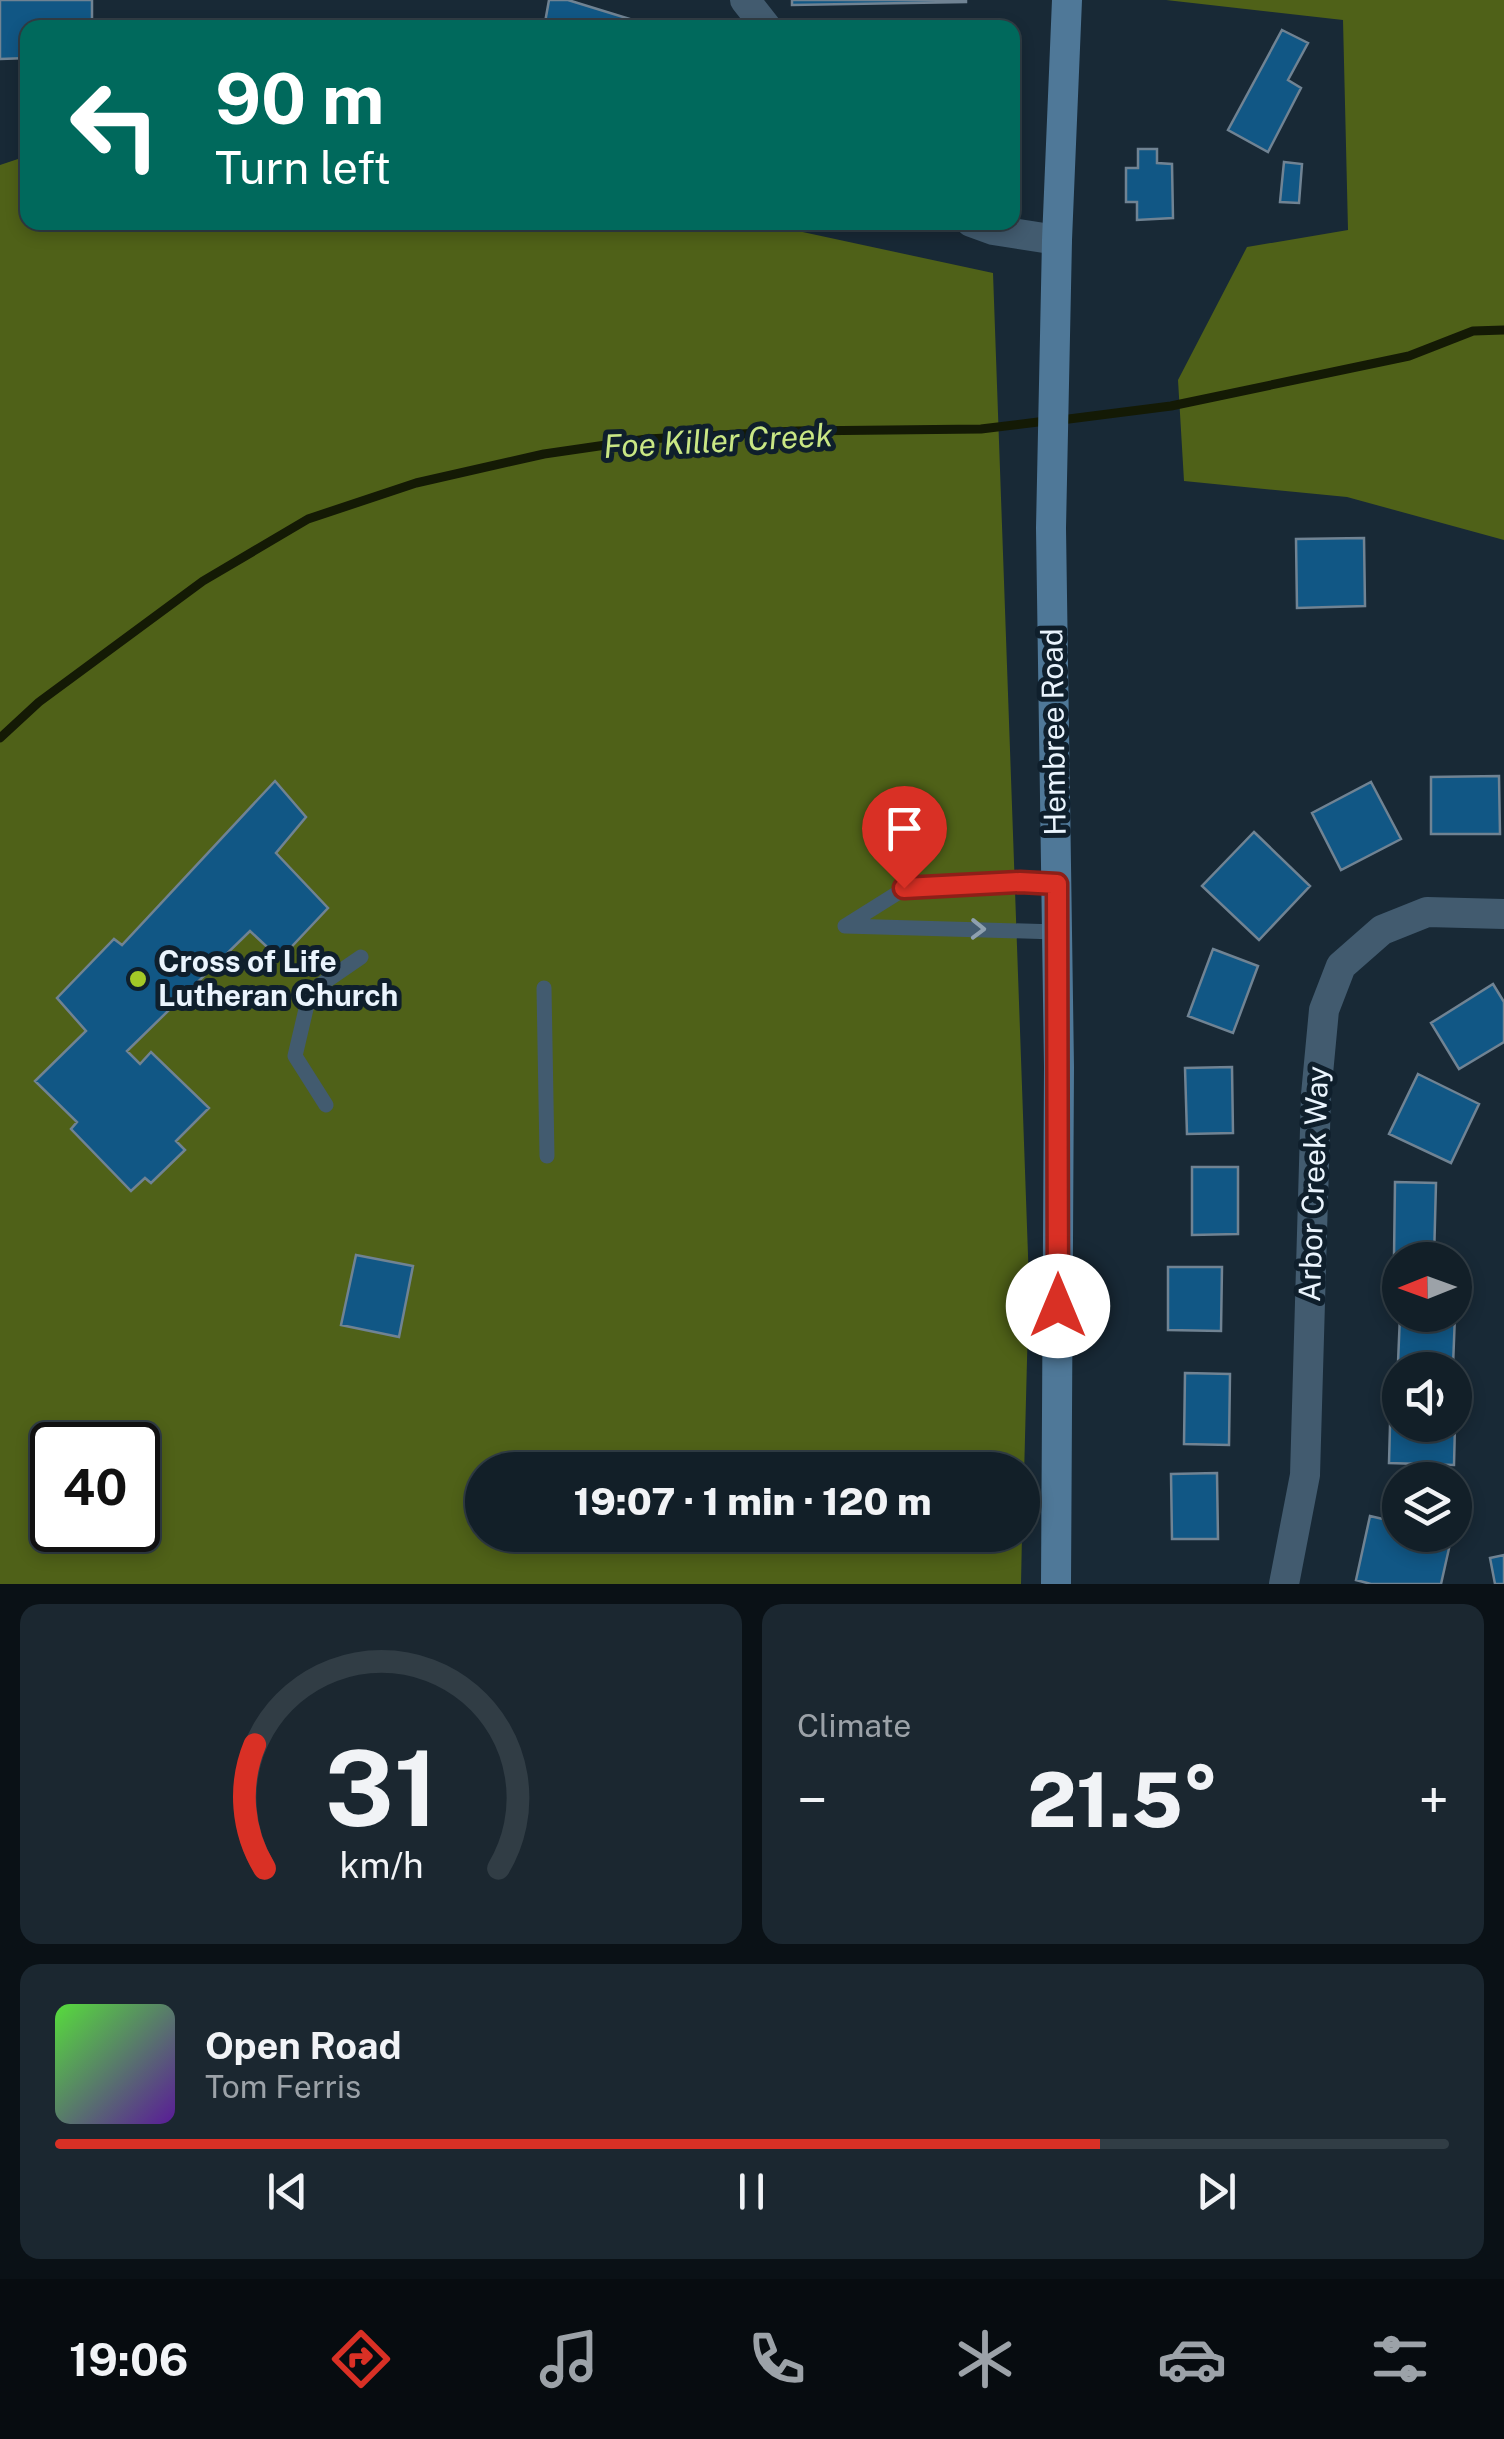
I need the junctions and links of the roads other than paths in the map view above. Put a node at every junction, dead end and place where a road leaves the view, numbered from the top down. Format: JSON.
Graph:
{"nodes":[{"id":1,"x":745,"y":0,"type":"edge"},
{"id":2,"x":1068,"y":0,"type":"edge"},
{"id":3,"x":761,"y":20,"type":"edge"},
{"id":4,"x":993,"y":230,"type":"edge"},
{"id":5,"x":1057,"y":240,"type":"junction"},
{"id":6,"x":1057,"y":884,"type":"junction"},
{"id":7,"x":1504,"y":914,"type":"edge"},
{"id":8,"x":1057,"y":932,"type":"junction"},
{"id":9,"x":361,"y":957,"type":"dead end"},
{"id":10,"x":544,"y":988,"type":"dead end"},
{"id":11,"x":326,"y":1105,"type":"dead end"},
{"id":12,"x":547,"y":1156,"type":"dead end"},
{"id":13,"x":1056,"y":1584,"type":"edge"},
{"id":14,"x":1284,"y":1584,"type":"edge"}],
"edges":[{"from":1,"to":3,"type":"street"},
{"from":2,"to":5,"type":"street","name":"Hembree Road"},
{"from":4,"to":5,"type":"street"},
{"from":5,"to":6,"type":"street","name":"Hembree Road"},
{"from":6,"to":8,"type":"street","name":"Hembree Road"},
{"from":6,"to":8,"type":"lane","one_way":true},
{"from":7,"to":14,"type":"street","name":"Arbor Creek Way"},
{"from":8,"to":13,"type":"street","name":"Hembree Road"},
{"from":9,"to":11,"type":"lane"},
{"from":10,"to":12,"type":"lane"}]}
